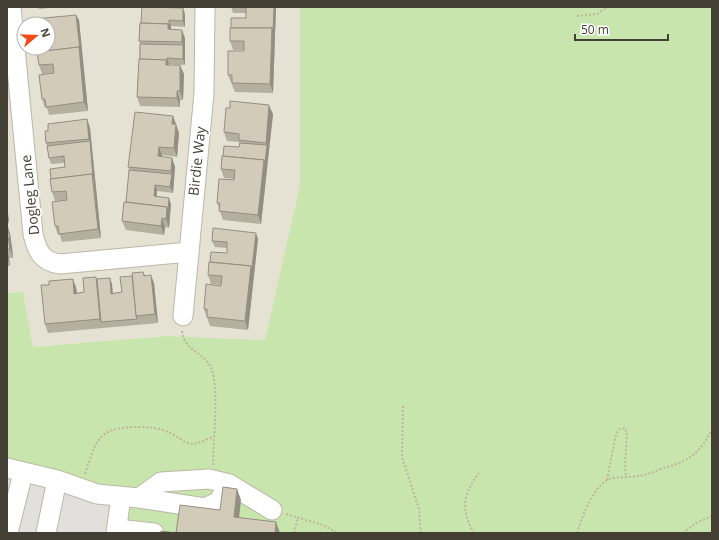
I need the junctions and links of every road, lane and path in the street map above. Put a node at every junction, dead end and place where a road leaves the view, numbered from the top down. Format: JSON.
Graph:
{"nodes":[{"id":1,"x":11,"y":7,"type":"edge"},
{"id":2,"x":205,"y":7,"type":"edge"},
{"id":3,"x":608,"y":7,"type":"edge"},
{"id":4,"x":577,"y":16,"type":"dead end"},
{"id":5,"x":189,"y":252,"type":"junction"},
{"id":6,"x":183,"y":316,"type":"joint"},
{"id":7,"x":403,"y":406,"type":"dead end"},
{"id":8,"x":712,"y":430,"type":"edge"},
{"id":9,"x":214,"y":437,"type":"junction"},
{"id":10,"x":15,"y":471,"type":"edge"},
{"id":11,"x":479,"y":473,"type":"dead end"},
{"id":12,"x":209,"y":478,"type":"junction"},
{"id":13,"x":626,"y":478,"type":"junction"},
{"id":14,"x":57,"y":480,"type":"junction"},
{"id":15,"x":607,"y":480,"type":"junction"},
{"id":16,"x":230,"y":484,"type":"junction"},
{"id":17,"x":80,"y":488,"type":"junction"},
{"id":18,"x":130,"y":497,"type":"junction"},
{"id":19,"x":272,"y":510,"type":"joint"},
{"id":20,"x":712,"y":516,"type":"edge"},
{"id":21,"x":298,"y":517,"type":"junction"},
{"id":22,"x":117,"y":531,"type":"edge"},
{"id":23,"x":8,"y":533,"type":"edge"},
{"id":24,"x":46,"y":533,"type":"edge"},
{"id":25,"x":154,"y":533,"type":"edge"},
{"id":26,"x":294,"y":533,"type":"edge"},
{"id":27,"x":338,"y":533,"type":"edge"},
{"id":28,"x":421,"y":533,"type":"edge"},
{"id":29,"x":474,"y":533,"type":"edge"},
{"id":30,"x":577,"y":533,"type":"edge"},
{"id":31,"x":683,"y":533,"type":"edge"}],
"edges":[{"from":1,"to":5,"type":"street","name":"Dogleg Lane"},
{"from":2,"to":5,"type":"street","name":"Birdie Way"},
{"from":3,"to":4,"type":"path"},
{"from":5,"to":6,"type":"street","name":"Birdie Way"},
{"from":6,"to":9,"type":"path"},
{"from":7,"to":28,"type":"path"},
{"from":8,"to":13,"type":"path"},
{"from":9,"to":12,"type":"path"},
{"from":9,"to":17,"type":"path"},
{"from":10,"to":14,"type":"street"},
{"from":10,"to":23,"type":"street"},
{"from":11,"to":29,"type":"path"},
{"from":12,"to":16,"type":"street"},
{"from":12,"to":18,"type":"street"},
{"from":13,"to":15,"type":"path"},
{"from":13,"to":15,"type":"path"},
{"from":14,"to":17,"type":"street"},
{"from":14,"to":24,"type":"street"},
{"from":15,"to":30,"type":"path"},
{"from":16,"to":18,"type":"street"},
{"from":16,"to":19,"type":"street"},
{"from":17,"to":18,"type":"street"},
{"from":18,"to":22,"type":"street"},
{"from":19,"to":21,"type":"path"},
{"from":20,"to":31,"type":"path"},
{"from":21,"to":26,"type":"path"},
{"from":21,"to":27,"type":"path"},
{"from":22,"to":25,"type":"street"}]}
